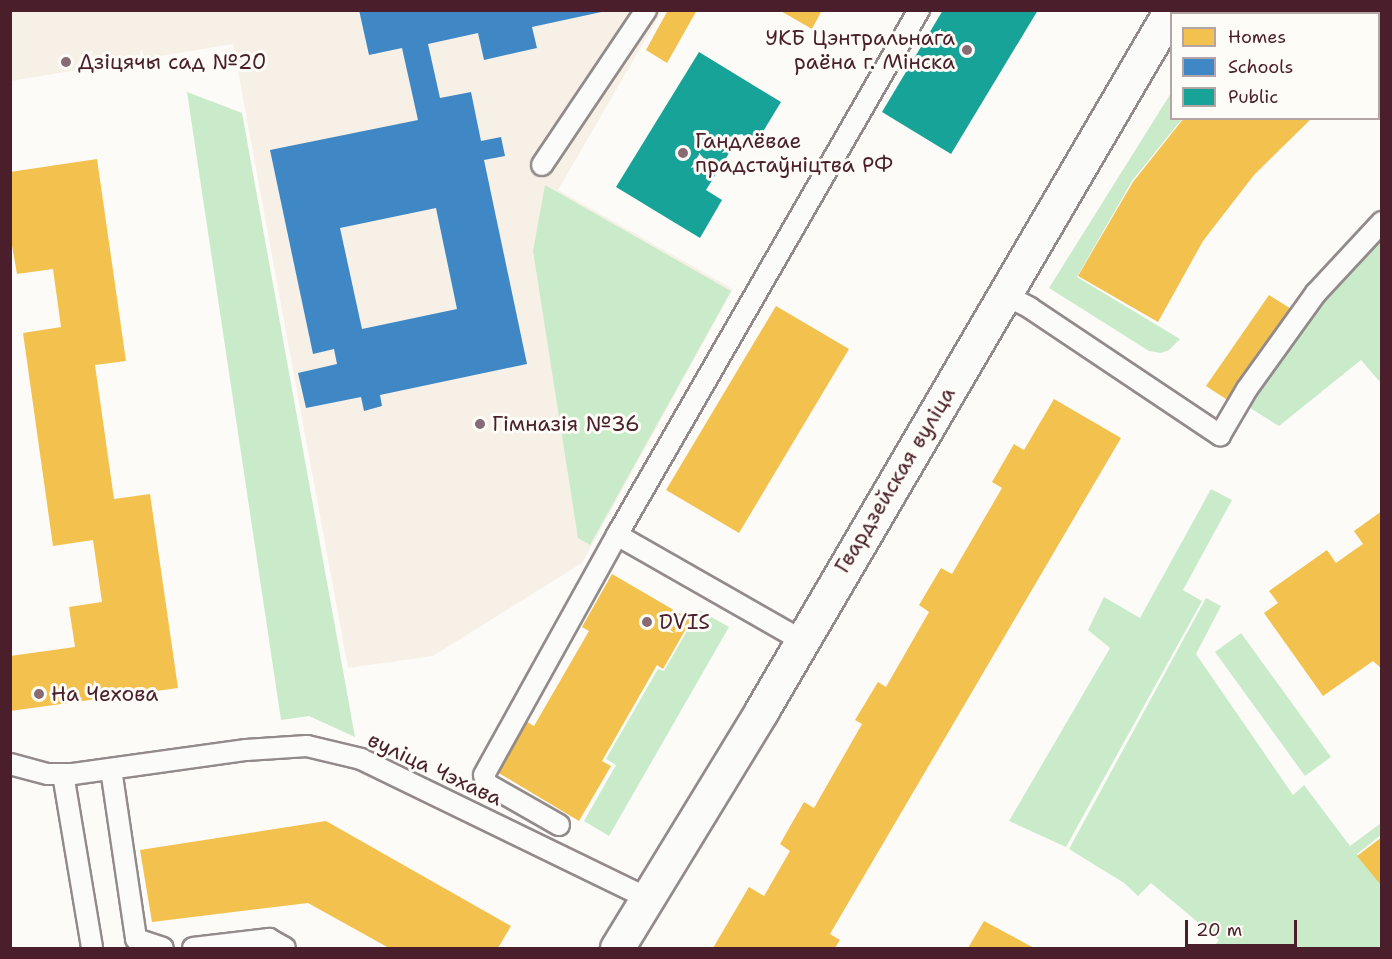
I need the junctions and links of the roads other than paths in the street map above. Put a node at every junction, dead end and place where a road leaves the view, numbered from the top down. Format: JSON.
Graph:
{"nodes":[{"id":1,"x":645,"y":10,"type":"edge"},
{"id":2,"x":919,"y":10,"type":"edge"},
{"id":3,"x":1171,"y":10,"type":"edge"},
{"id":4,"x":542,"y":165,"type":"dead end"},
{"id":5,"x":1382,"y":222,"type":"edge"},
{"id":6,"x":1005,"y":295,"type":"junction"},
{"id":7,"x":617,"y":535,"type":"junction"},
{"id":8,"x":801,"y":640,"type":"junction"},
{"id":9,"x":10,"y":764,"type":"edge"},
{"id":10,"x":111,"y":769,"type":"junction"},
{"id":11,"x":63,"y":774,"type":"junction"},
{"id":12,"x":560,"y":825,"type":"dead end"},
{"id":13,"x":647,"y":898,"type":"junction"},
{"id":14,"x":92,"y":948,"type":"edge"},
{"id":15,"x":163,"y":948,"type":"edge"},
{"id":16,"x":193,"y":948,"type":"edge"},
{"id":17,"x":285,"y":948,"type":"edge"},
{"id":18,"x":617,"y":948,"type":"edge"}],
"edges":[{"from":1,"to":4,"type":"lane"},
{"from":2,"to":7,"type":"lane"},
{"from":3,"to":6,"type":"street","name":"Гвардзейская вуліца"},
{"from":5,"to":6,"type":"lane"},
{"from":6,"to":8,"type":"street","name":"Гвардзейская вуліца"},
{"from":7,"to":8,"type":"lane"},
{"from":7,"to":12,"type":"lane"},
{"from":8,"to":13,"type":"street","name":"Гвардзейская вуліца"},
{"from":9,"to":11,"type":"lane","name":"вуліца Чэхава"},
{"from":10,"to":11,"type":"lane","name":"вуліца Чэхава"},
{"from":10,"to":13,"type":"lane","name":"вуліца Чэхава"},
{"from":10,"to":15,"type":"lane"},
{"from":11,"to":14,"type":"lane"},
{"from":13,"to":18,"type":"street","name":"Гвардзейская вуліца"},
{"from":16,"to":17,"type":"lane"}]}
